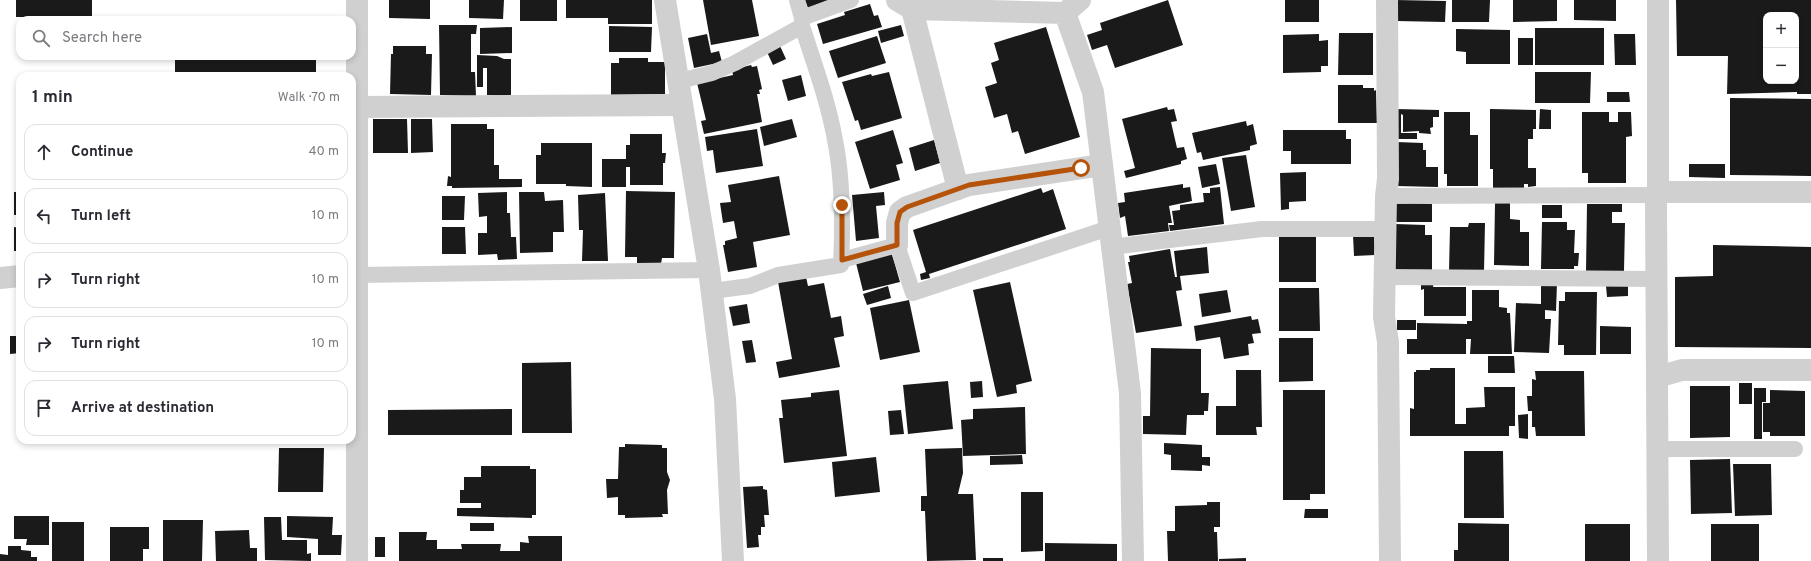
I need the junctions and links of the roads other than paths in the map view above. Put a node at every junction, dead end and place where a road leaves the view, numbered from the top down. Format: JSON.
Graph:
{"nodes":[{"id":1,"x":358,"y":0,"type":"edge"},
{"id":2,"x":665,"y":0,"type":"edge"},
{"id":3,"x":797,"y":0,"type":"edge"},
{"id":4,"x":851,"y":0,"type":"edge"},
{"id":5,"x":1387,"y":0,"type":"edge"},
{"id":6,"x":1658,"y":0,"type":"edge"},
{"id":7,"x":905,"y":4,"type":"edge"},
{"id":8,"x":1072,"y":7,"type":"edge"},
{"id":9,"x":802,"y":22,"type":"junction"},
{"id":10,"x":679,"y":82,"type":"junction"},
{"id":11,"x":682,"y":105,"type":"junction"},
{"id":12,"x":357,"y":107,"type":"junction"},
{"id":13,"x":1102,"y":165,"type":"junction"},
{"id":14,"x":958,"y":189,"type":"junction"},
{"id":15,"x":1811,"y":192,"type":"edge"},
{"id":16,"x":1657,"y":193,"type":"junction"},
{"id":17,"x":1386,"y":196,"type":"junction"},
{"id":18,"x":1386,"y":229,"type":"junction"},
{"id":19,"x":1110,"y":238,"type":"junction"},
{"id":20,"x":897,"y":245,"type":"junction"},
{"id":21,"x":842,"y":260,"type":"junction"},
{"id":22,"x":16,"y":276,"type":"edge"},
{"id":23,"x":1385,"y":277,"type":"junction"},
{"id":24,"x":0,"y":278,"type":"edge"},
{"id":25,"x":356,"y":279,"type":"edge"},
{"id":26,"x":1657,"y":279,"type":"junction"},
{"id":27,"x":711,"y":281,"type":"junction"},
{"id":28,"x":1811,"y":370,"type":"edge"},
{"id":29,"x":1657,"y":377,"type":"junction"},
{"id":30,"x":1657,"y":449,"type":"junction"},
{"id":31,"x":1795,"y":449,"type":"dead end"},
{"id":32,"x":357,"y":561,"type":"edge"},
{"id":33,"x":733,"y":561,"type":"edge"},
{"id":34,"x":1133,"y":561,"type":"edge"},
{"id":35,"x":1390,"y":561,"type":"edge"},
{"id":36,"x":1658,"y":561,"type":"edge"}],
"edges":[{"from":1,"to":12,"type":"street"},
{"from":2,"to":10,"type":"street"},
{"from":3,"to":9,"type":"lane"},
{"from":4,"to":9,"type":"lane"},
{"from":5,"to":17,"type":"street"},
{"from":6,"to":16,"type":"street"},
{"from":7,"to":8,"type":"street"},
{"from":7,"to":14,"type":"street"},
{"from":8,"to":13,"type":"street"},
{"from":9,"to":10,"type":"lane"},
{"from":9,"to":21,"type":"lane"},
{"from":10,"to":11,"type":"street"},
{"from":11,"to":12,"type":"street"},
{"from":11,"to":27,"type":"street"},
{"from":12,"to":25,"type":"street"},
{"from":13,"to":14,"type":"street"},
{"from":13,"to":19,"type":"street"},
{"from":14,"to":20,"type":"street"},
{"from":15,"to":16,"type":"street"},
{"from":16,"to":17,"type":"lane"},
{"from":16,"to":26,"type":"street"},
{"from":17,"to":18,"type":"street"},
{"from":18,"to":19,"type":"lane"},
{"from":18,"to":23,"type":"street"},
{"from":19,"to":20,"type":"lane"},
{"from":19,"to":34,"type":"street"},
{"from":20,"to":21,"type":"lane"},
{"from":21,"to":27,"type":"lane"},
{"from":22,"to":24,"type":"street"},
{"from":23,"to":26,"type":"lane"},
{"from":23,"to":35,"type":"street"},
{"from":25,"to":27,"type":"lane"},
{"from":25,"to":32,"type":"street"},
{"from":26,"to":29,"type":"street"},
{"from":27,"to":33,"type":"street"},
{"from":28,"to":29,"type":"street"},
{"from":29,"to":30,"type":"street"},
{"from":30,"to":31,"type":"lane"},
{"from":30,"to":36,"type":"street"}]}
